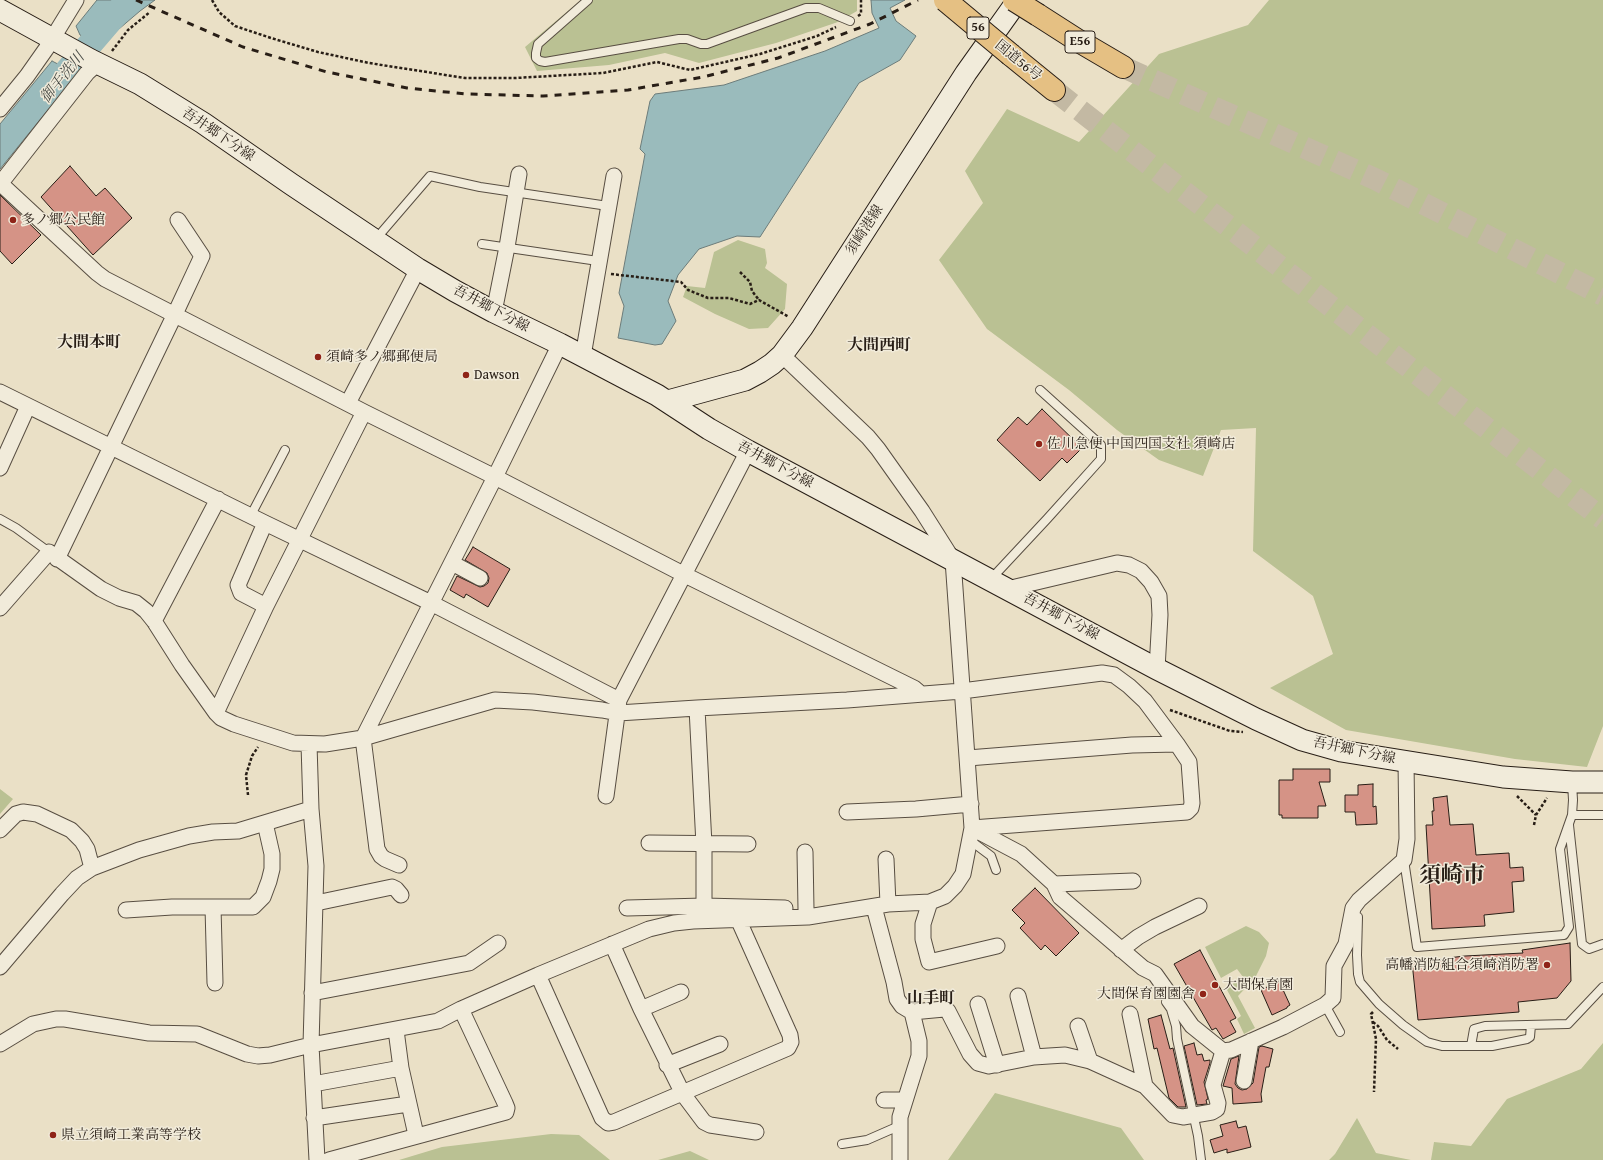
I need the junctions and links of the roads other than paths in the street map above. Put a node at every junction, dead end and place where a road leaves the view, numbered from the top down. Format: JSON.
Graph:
{"nodes":[{"id":1,"x":76,"y":0,"type":"edge"},
{"id":2,"x":588,"y":0,"type":"edge"},
{"id":3,"x":945,"y":0,"type":"edge"},
{"id":4,"x":1014,"y":0,"type":"edge"},
{"id":5,"x":1018,"y":0,"type":"edge"},
{"id":6,"x":0,"y":10,"type":"edge"},
{"id":7,"x":850,"y":21,"type":"dead end"},
{"id":8,"x":56,"y":41,"type":"junction"},
{"id":9,"x":99,"y":59,"type":"junction"},
{"id":10,"x":1123,"y":67,"type":"tunnel mouth"},
{"id":11,"x":1054,"y":90,"type":"tunnel mouth"},
{"id":12,"x":0,"y":109,"type":"edge"},
{"id":13,"x":519,"y":174,"type":"dead end"},
{"id":14,"x":614,"y":176,"type":"dead end"},
{"id":15,"x":0,"y":184,"type":"edge"},
{"id":16,"x":517,"y":191,"type":"junction"},
{"id":17,"x":608,"y":206,"type":"junction"},
{"id":18,"x":178,"y":220,"type":"dead end"},
{"id":19,"x":375,"y":240,"type":"junction"},
{"id":20,"x":482,"y":244,"type":"dead end"},
{"id":21,"x":507,"y":247,"type":"junction"},
{"id":22,"x":598,"y":261,"type":"junction"},
{"id":23,"x":418,"y":269,"type":"junction"},
{"id":24,"x":494,"y":312,"type":"junction"},
{"id":25,"x":175,"y":314,"type":"junction"},
{"id":26,"x":560,"y":344,"type":"junction"},
{"id":27,"x":782,"y":355,"type":"junction"},
{"id":28,"x":583,"y":356,"type":"junction"},
{"id":29,"x":1040,"y":390,"type":"dead end"},
{"id":30,"x":0,"y":392,"type":"edge"},
{"id":31,"x":668,"y":401,"type":"junction"},
{"id":32,"x":348,"y":403,"type":"junction"},
{"id":33,"x":28,"y":406,"type":"junction"},
{"id":34,"x":364,"y":412,"type":"junction"},
{"id":35,"x":111,"y":446,"type":"junction"},
{"id":36,"x":285,"y":450,"type":"dead end"},
{"id":37,"x":748,"y":451,"type":"junction"},
{"id":38,"x":0,"y":468,"type":"edge"},
{"id":39,"x":495,"y":477,"type":"junction"},
{"id":40,"x":218,"y":500,"type":"junction"},
{"id":41,"x":251,"y":516,"type":"junction"},
{"id":42,"x":0,"y":519,"type":"edge"},
{"id":43,"x":265,"y":523,"type":"junction"},
{"id":44,"x":301,"y":539,"type":"junction"},
{"id":45,"x":53,"y":556,"type":"junction"},
{"id":46,"x":953,"y":560,"type":"junction"},
{"id":47,"x":452,"y":563,"type":"junction"},
{"id":48,"x":685,"y":575,"type":"junction"},
{"id":49,"x":480,"y":578,"type":"dead end"},
{"id":50,"x":999,"y":584,"type":"junction"},
{"id":51,"x":431,"y":603,"type":"junction"},
{"id":52,"x":266,"y":606,"type":"junction"},
{"id":53,"x":0,"y":608,"type":"edge"},
{"id":54,"x":154,"y":621,"type":"junction"},
{"id":55,"x":1157,"y":669,"type":"junction"},
{"id":56,"x":962,"y":691,"type":"junction"},
{"id":57,"x":921,"y":694,"type":"junction"},
{"id":58,"x":618,"y":707,"type":"junction"},
{"id":59,"x":697,"y":708,"type":"junction"},
{"id":60,"x":216,"y":713,"type":"junction"},
{"id":61,"x":363,"y":738,"type":"junction"},
{"id":62,"x":309,"y":744,"type":"junction"},
{"id":63,"x":1177,"y":744,"type":"junction"},
{"id":64,"x":968,"y":758,"type":"junction"},
{"id":65,"x":1406,"y":761,"type":"junction"},
{"id":66,"x":1572,"y":782,"type":"junction"},
{"id":67,"x":1603,"y":782,"type":"edge"},
{"id":68,"x":606,"y":796,"type":"dead end"},
{"id":69,"x":971,"y":804,"type":"junction"},
{"id":70,"x":312,"y":809,"type":"junction"},
{"id":71,"x":846,"y":812,"type":"dead end"},
{"id":72,"x":1572,"y":815,"type":"junction"},
{"id":73,"x":1603,"y":815,"type":"edge"},
{"id":74,"x":265,"y":823,"type":"junction"},
{"id":75,"x":1569,"y":824,"type":"junction"},
{"id":76,"x":0,"y":830,"type":"edge"},
{"id":77,"x":971,"y":834,"type":"junction"},
{"id":78,"x":648,"y":843,"type":"dead end"},
{"id":79,"x":748,"y":844,"type":"dead end"},
{"id":80,"x":704,"y":845,"type":"junction"},
{"id":81,"x":805,"y":852,"type":"dead end"},
{"id":82,"x":886,"y":859,"type":"dead end"},
{"id":83,"x":1404,"y":860,"type":"junction"},
{"id":84,"x":399,"y":864,"type":"dead end"},
{"id":85,"x":92,"y":868,"type":"junction"},
{"id":86,"x":996,"y":870,"type":"dead end"},
{"id":87,"x":1133,"y":881,"type":"dead end"},
{"id":88,"x":1054,"y":884,"type":"junction"},
{"id":89,"x":401,"y":895,"type":"dead end"},
{"id":90,"x":1359,"y":900,"type":"junction"},
{"id":91,"x":930,"y":902,"type":"junction"},
{"id":92,"x":316,"y":903,"type":"junction"},
{"id":93,"x":704,"y":906,"type":"junction"},
{"id":94,"x":881,"y":906,"type":"junction"},
{"id":95,"x":1198,"y":906,"type":"dead end"},
{"id":96,"x":214,"y":907,"type":"junction"},
{"id":97,"x":627,"y":908,"type":"dead end"},
{"id":98,"x":126,"y":910,"type":"dead end"},
{"id":99,"x":807,"y":913,"type":"junction"},
{"id":100,"x":738,"y":919,"type":"junction"},
{"id":101,"x":498,"y":943,"type":"dead end"},
{"id":102,"x":612,"y":944,"type":"junction"},
{"id":103,"x":1603,"y":944,"type":"edge"},
{"id":104,"x":998,"y":946,"type":"dead end"},
{"id":105,"x":1121,"y":950,"type":"junction"},
{"id":106,"x":0,"y":967,"type":"edge"},
{"id":107,"x":1142,"y":968,"type":"junction"},
{"id":108,"x":538,"y":975,"type":"junction"},
{"id":109,"x":215,"y":984,"type":"dead end"},
{"id":110,"x":1603,"y":987,"type":"edge"},
{"id":111,"x":681,"y":992,"type":"dead end"},
{"id":112,"x":312,"y":993,"type":"junction"},
{"id":113,"x":1018,"y":996,"type":"dead end"},
{"id":114,"x":978,"y":1004,"type":"dead end"},
{"id":115,"x":1325,"y":1005,"type":"junction"},
{"id":116,"x":461,"y":1009,"type":"junction"},
{"id":117,"x":641,"y":1010,"type":"junction"},
{"id":118,"x":912,"y":1012,"type":"junction"},
{"id":119,"x":1130,"y":1014,"type":"dead end"},
{"id":120,"x":1531,"y":1025,"type":"junction"},
{"id":121,"x":1078,"y":1026,"type":"dead end"},
{"id":122,"x":396,"y":1030,"type":"junction"},
{"id":123,"x":1340,"y":1032,"type":"dead end"},
{"id":124,"x":1251,"y":1041,"type":"junction"},
{"id":125,"x":0,"y":1044,"type":"edge"},
{"id":126,"x":720,"y":1044,"type":"dead end"},
{"id":127,"x":312,"y":1045,"type":"junction"},
{"id":128,"x":1470,"y":1046,"type":"junction"},
{"id":129,"x":1223,"y":1051,"type":"junction"},
{"id":130,"x":1034,"y":1057,"type":"junction"},
{"id":131,"x":1090,"y":1061,"type":"junction"},
{"id":132,"x":667,"y":1065,"type":"junction"},
{"id":133,"x":997,"y":1065,"type":"junction"},
{"id":134,"x":401,"y":1068,"type":"junction"},
{"id":135,"x":1244,"y":1080,"type":"dead end"},
{"id":136,"x":313,"y":1084,"type":"junction"},
{"id":137,"x":1145,"y":1086,"type":"junction"},
{"id":138,"x":683,"y":1094,"type":"junction"},
{"id":139,"x":884,"y":1100,"type":"dead end"},
{"id":140,"x":905,"y":1100,"type":"junction"},
{"id":141,"x":408,"y":1104,"type":"junction"},
{"id":142,"x":1193,"y":1116,"type":"junction"},
{"id":143,"x":314,"y":1118,"type":"junction"},
{"id":144,"x":899,"y":1126,"type":"junction"},
{"id":145,"x":756,"y":1132,"type":"dead end"},
{"id":146,"x":416,"y":1135,"type":"junction"},
{"id":147,"x":842,"y":1144,"type":"dead end"},
{"id":148,"x":317,"y":1160,"type":"edge"},
{"id":149,"x":329,"y":1160,"type":"edge"},
{"id":150,"x":900,"y":1160,"type":"edge"},
{"id":151,"x":1201,"y":1160,"type":"edge"}],
"edges":[{"from":1,"to":8,"type":"street"},
{"from":2,"to":7,"type":"lane"},
{"from":3,"to":11,"type":"highway","name":"国道56号","number":"56","bridge":true},
{"from":4,"to":10,"type":"highway","number":"E56","bridge":true},
{"from":5,"to":27,"type":"main road","name":"須崎港線"},
{"from":6,"to":8,"type":"main road","name":"吾井郷下分線"},
{"from":8,"to":9,"type":"main road","name":"吾井郷下分線"},
{"from":8,"to":12,"type":"street"},
{"from":9,"to":15,"type":"street"},
{"from":9,"to":19,"type":"main road","name":"吾井郷下分線"},
{"from":13,"to":16,"type":"street"},
{"from":14,"to":17,"type":"street"},
{"from":15,"to":25,"type":"street"},
{"from":16,"to":17,"type":"lane"},
{"from":16,"to":19,"type":"lane"},
{"from":16,"to":21,"type":"street"},
{"from":17,"to":22,"type":"street"},
{"from":18,"to":25,"type":"street"},
{"from":19,"to":23,"type":"main road","name":"吾井郷下分線"},
{"from":20,"to":21,"type":"lane"},
{"from":21,"to":22,"type":"lane"},
{"from":21,"to":24,"type":"street"},
{"from":22,"to":28,"type":"street"},
{"from":23,"to":24,"type":"main road","name":"吾井郷下分線"},
{"from":23,"to":32,"type":"street"},
{"from":24,"to":26,"type":"main road","name":"吾井郷下分線"},
{"from":25,"to":32,"type":"street"},
{"from":25,"to":35,"type":"street"},
{"from":26,"to":28,"type":"main road","name":"吾井郷下分線"},
{"from":26,"to":39,"type":"street"},
{"from":27,"to":31,"type":"main road","name":"須崎港線"},
{"from":27,"to":46,"type":"street"},
{"from":28,"to":31,"type":"main road","name":"吾井郷下分線"},
{"from":29,"to":50,"type":"lane"},
{"from":30,"to":33,"type":"street"},
{"from":31,"to":37,"type":"main road","name":"吾井郷下分線"},
{"from":32,"to":34,"type":"street"},
{"from":33,"to":35,"type":"street"},
{"from":33,"to":38,"type":"street"},
{"from":34,"to":39,"type":"street"},
{"from":34,"to":44,"type":"street"},
{"from":35,"to":40,"type":"street"},
{"from":35,"to":45,"type":"street"},
{"from":36,"to":41,"type":"lane"},
{"from":37,"to":46,"type":"main road","name":"吾井郷下分線"},
{"from":37,"to":48,"type":"street"},
{"from":39,"to":47,"type":"street"},
{"from":39,"to":48,"type":"street"},
{"from":40,"to":41,"type":"street"},
{"from":40,"to":54,"type":"street"},
{"from":41,"to":43,"type":"street"},
{"from":42,"to":45,"type":"lane"},
{"from":43,"to":44,"type":"street"},
{"from":43,"to":52,"type":"street"},
{"from":44,"to":51,"type":"street"},
{"from":44,"to":52,"type":"street"},
{"from":45,"to":53,"type":"street"},
{"from":45,"to":54,"type":"street"},
{"from":46,"to":50,"type":"main road","name":"吾井郷下分線"},
{"from":46,"to":56,"type":"street"},
{"from":47,"to":49,"type":"street"},
{"from":47,"to":51,"type":"street"},
{"from":48,"to":57,"type":"street"},
{"from":48,"to":58,"type":"street"},
{"from":50,"to":55,"type":"main road","name":"吾井郷下分線"},
{"from":50,"to":55,"type":"street"},
{"from":51,"to":58,"type":"street"},
{"from":51,"to":61,"type":"street"},
{"from":52,"to":60,"type":"street"},
{"from":54,"to":60,"type":"street"},
{"from":55,"to":65,"type":"main road","name":"吾井郷下分線"},
{"from":56,"to":57,"type":"street"},
{"from":56,"to":63,"type":"street"},
{"from":56,"to":64,"type":"street"},
{"from":57,"to":59,"type":"street"},
{"from":58,"to":59,"type":"street"},
{"from":58,"to":61,"type":"street"},
{"from":58,"to":68,"type":"street"},
{"from":59,"to":80,"type":"street"},
{"from":60,"to":62,"type":"street"},
{"from":61,"to":62,"type":"street"},
{"from":61,"to":84,"type":"street"},
{"from":62,"to":70,"type":"street"},
{"from":63,"to":64,"type":"street"},
{"from":63,"to":77,"type":"street"},
{"from":64,"to":69,"type":"street"},
{"from":65,"to":66,"type":"main road","name":"吾井郷下分線"},
{"from":65,"to":83,"type":"street"},
{"from":66,"to":67,"type":"main road","name":"吾井郷下分線"},
{"from":66,"to":72,"type":"lane"},
{"from":69,"to":71,"type":"street"},
{"from":69,"to":77,"type":"street"},
{"from":70,"to":74,"type":"street"},
{"from":70,"to":92,"type":"street"},
{"from":72,"to":73,"type":"lane"},
{"from":72,"to":75,"type":"lane"},
{"from":74,"to":85,"type":"street"},
{"from":74,"to":96,"type":"street"},
{"from":75,"to":83,"type":"lane"},
{"from":75,"to":103,"type":"lane"},
{"from":76,"to":85,"type":"street"},
{"from":77,"to":86,"type":"lane"},
{"from":77,"to":88,"type":"street"},
{"from":77,"to":91,"type":"street"},
{"from":78,"to":80,"type":"street"},
{"from":79,"to":80,"type":"street"},
{"from":80,"to":93,"type":"street"},
{"from":81,"to":99,"type":"street"},
{"from":82,"to":94,"type":"street"},
{"from":83,"to":90,"type":"street"},
{"from":85,"to":106,"type":"street"},
{"from":87,"to":88,"type":"street"},
{"from":88,"to":105,"type":"street"},
{"from":89,"to":92,"type":"street"},
{"from":90,"to":115,"type":"street"},
{"from":90,"to":128,"type":"lane"},
{"from":91,"to":94,"type":"street"},
{"from":91,"to":104,"type":"street"},
{"from":92,"to":112,"type":"street"},
{"from":93,"to":97,"type":"street"},
{"from":93,"to":99,"type":"street"},
{"from":94,"to":99,"type":"street"},
{"from":94,"to":118,"type":"street"},
{"from":95,"to":105,"type":"street"},
{"from":96,"to":98,"type":"street"},
{"from":96,"to":109,"type":"street"},
{"from":99,"to":100,"type":"street"},
{"from":100,"to":102,"type":"street"},
{"from":100,"to":138,"type":"street"},
{"from":101,"to":112,"type":"street"},
{"from":102,"to":108,"type":"street"},
{"from":102,"to":117,"type":"street"},
{"from":105,"to":107,"type":"street"},
{"from":107,"to":129,"type":"street"},
{"from":107,"to":142,"type":"lane"},
{"from":108,"to":116,"type":"street"},
{"from":108,"to":138,"type":"street"},
{"from":110,"to":120,"type":"lane"},
{"from":111,"to":117,"type":"street"},
{"from":112,"to":127,"type":"street"},
{"from":113,"to":130,"type":"street"},
{"from":114,"to":133,"type":"street"},
{"from":115,"to":123,"type":"lane"},
{"from":115,"to":124,"type":"street"},
{"from":116,"to":122,"type":"street"},
{"from":116,"to":146,"type":"street"},
{"from":117,"to":132,"type":"street"},
{"from":118,"to":133,"type":"street"},
{"from":118,"to":140,"type":"street"},
{"from":119,"to":137,"type":"street"},
{"from":120,"to":128,"type":"lane"},
{"from":120,"to":128,"type":"lane"},
{"from":121,"to":131,"type":"street"},
{"from":122,"to":127,"type":"street"},
{"from":122,"to":134,"type":"street"},
{"from":124,"to":129,"type":"street"},
{"from":124,"to":135,"type":"street"},
{"from":125,"to":127,"type":"street"},
{"from":126,"to":132,"type":"street"},
{"from":127,"to":136,"type":"street"},
{"from":129,"to":142,"type":"street"},
{"from":130,"to":131,"type":"street"},
{"from":130,"to":133,"type":"street"},
{"from":131,"to":137,"type":"street"},
{"from":132,"to":138,"type":"street"},
{"from":134,"to":136,"type":"street"},
{"from":134,"to":141,"type":"street"},
{"from":136,"to":143,"type":"street"},
{"from":137,"to":142,"type":"street"},
{"from":138,"to":145,"type":"street"},
{"from":139,"to":140,"type":"street"},
{"from":140,"to":144,"type":"street"},
{"from":141,"to":143,"type":"street"},
{"from":141,"to":146,"type":"street"},
{"from":142,"to":151,"type":"lane"},
{"from":143,"to":148,"type":"street"},
{"from":144,"to":147,"type":"lane"},
{"from":144,"to":150,"type":"street"},
{"from":146,"to":149,"type":"street"}]}
